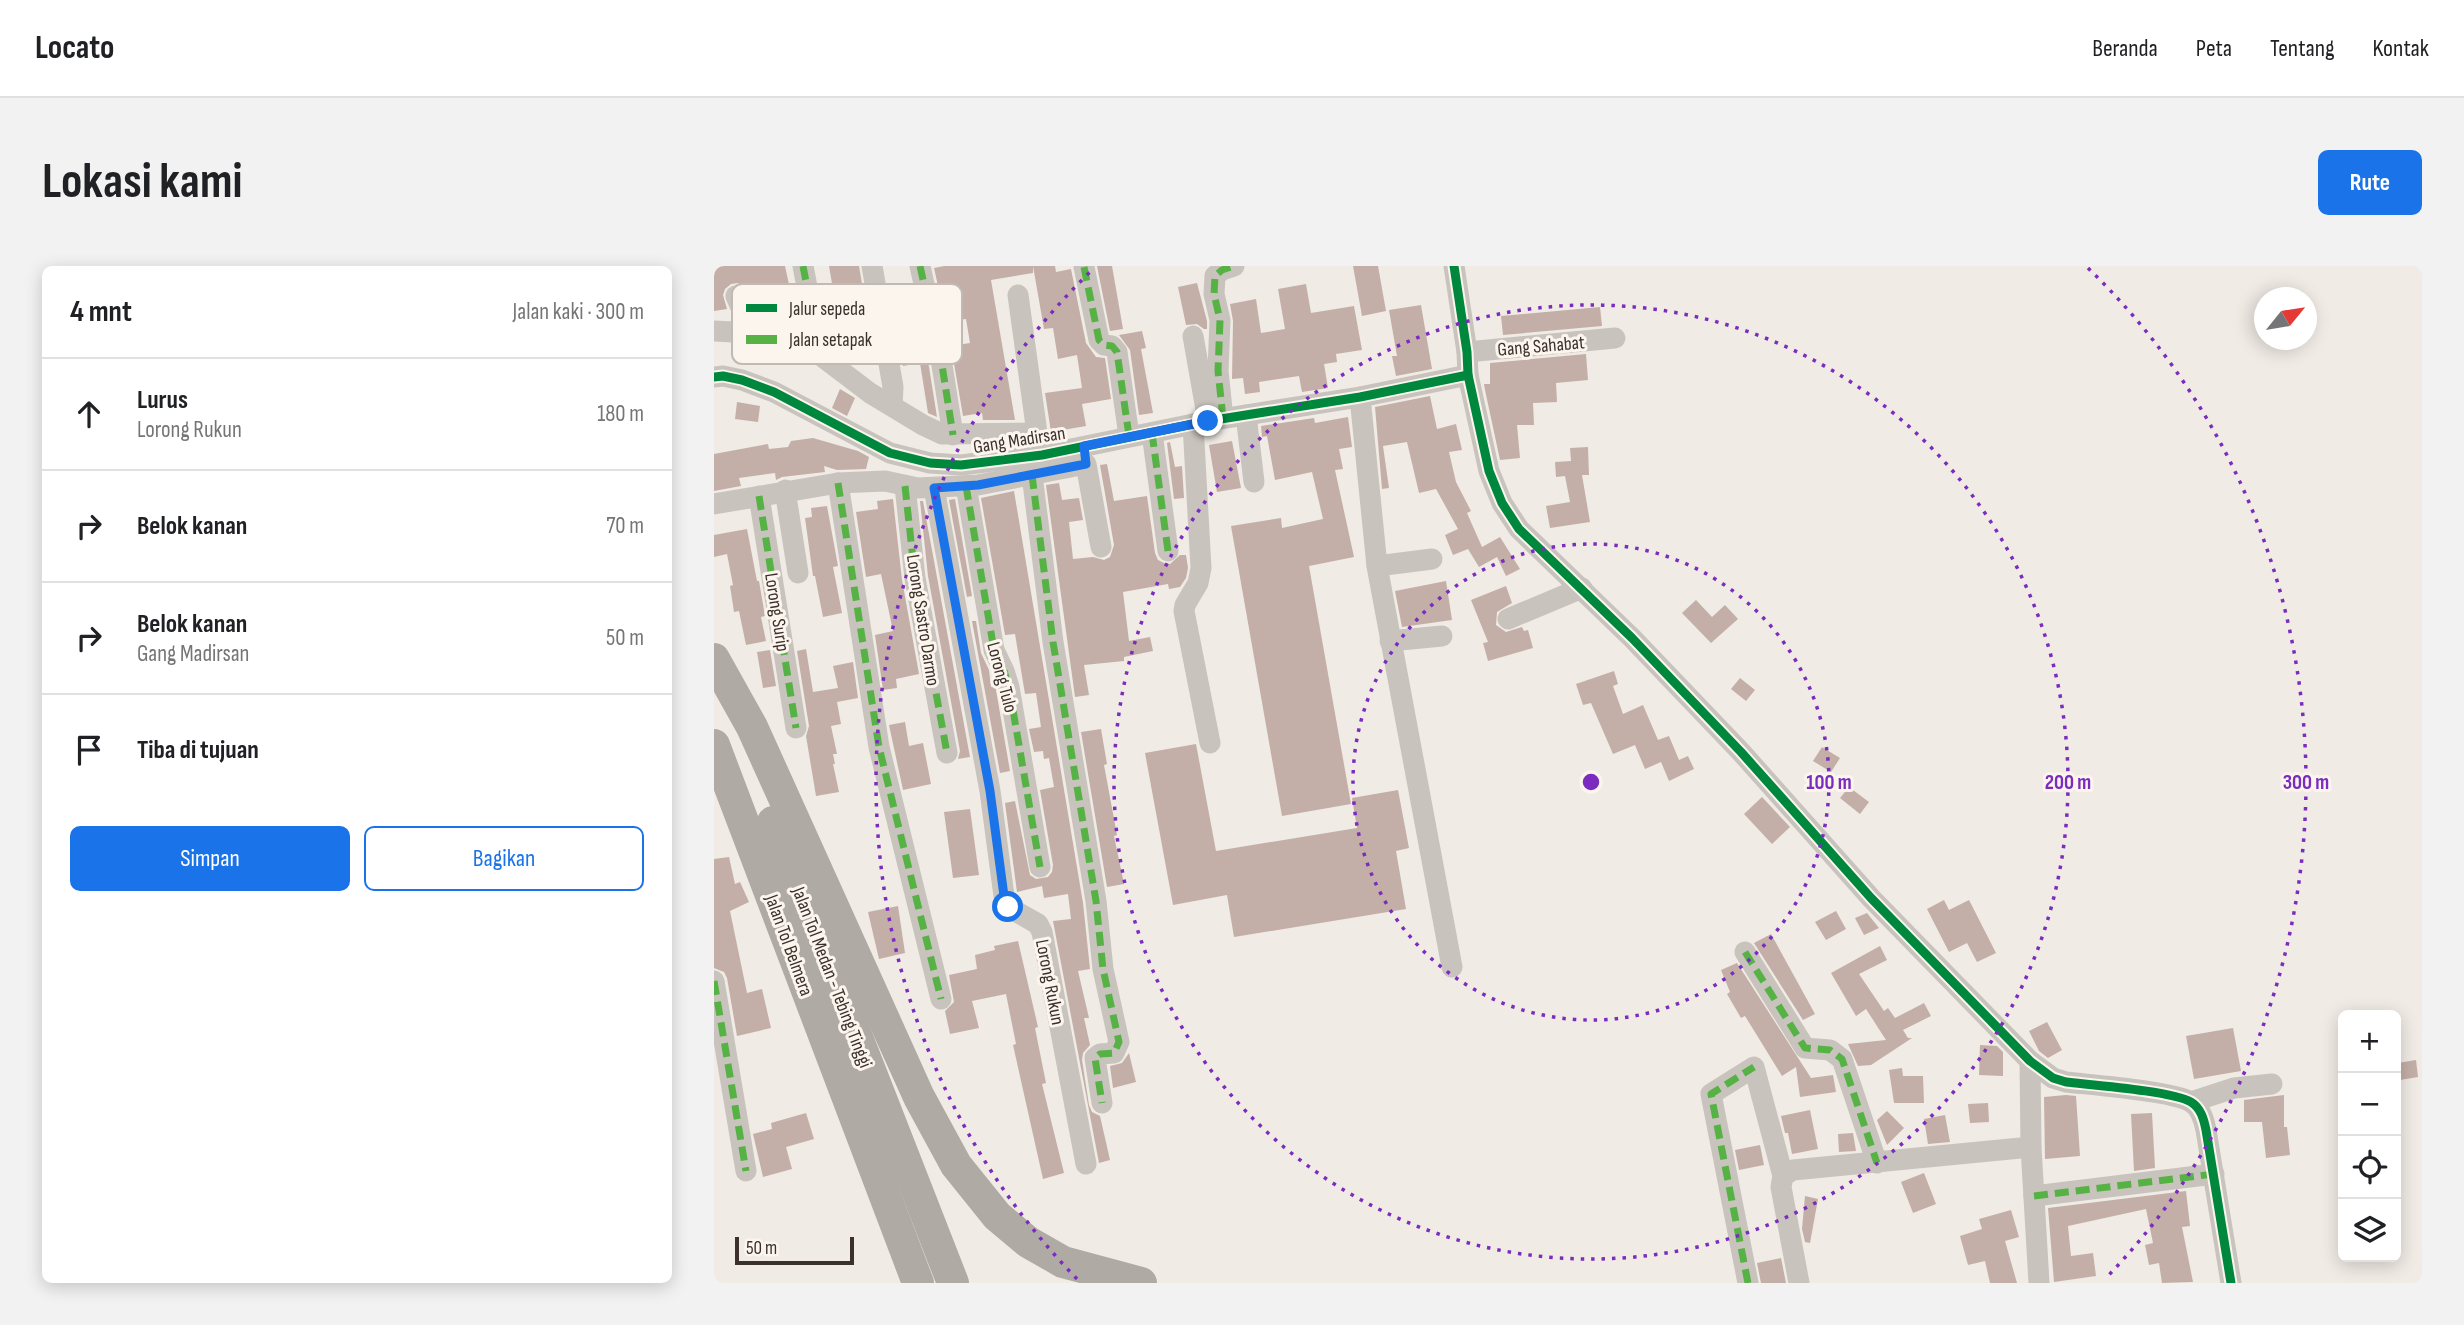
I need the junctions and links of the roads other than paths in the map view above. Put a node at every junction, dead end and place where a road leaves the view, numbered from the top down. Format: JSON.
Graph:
{"nodes":[{"id":1,"x":803,"y":266,"type":"edge"},
{"id":2,"x":872,"y":266,"type":"edge"},
{"id":3,"x":920,"y":266,"type":"edge"},
{"id":4,"x":1234,"y":266,"type":"edge"},
{"id":5,"x":1454,"y":266,"type":"edge"},
{"id":6,"x":1084,"y":267,"type":"edge"},
{"id":7,"x":806,"y":284,"type":"edge"},
{"id":8,"x":875,"y":284,"type":"edge"},
{"id":9,"x":924,"y":284,"type":"edge"},
{"id":10,"x":1018,"y":295,"type":"dead end"},
{"id":11,"x":714,"y":331,"type":"edge"},
{"id":12,"x":732,"y":332,"type":"edge"},
{"id":13,"x":1193,"y":336,"type":"dead end"},
{"id":14,"x":1615,"y":338,"type":"dead end"},
{"id":15,"x":1467,"y":352,"type":"junction"},
{"id":16,"x":832,"y":364,"type":"edge"},
{"id":17,"x":890,"y":364,"type":"edge"},
{"id":18,"x":942,"y":364,"type":"edge"},
{"id":19,"x":1468,"y":375,"type":"junction"},
{"id":20,"x":714,"y":377,"type":"edge"},
{"id":21,"x":1360,"y":397,"type":"junction"},
{"id":22,"x":892,"y":406,"type":"junction"},
{"id":23,"x":1246,"y":415,"type":"junction"},
{"id":24,"x":1208,"y":421,"type":"junction"},
{"id":25,"x":1037,"y":433,"type":"junction"},
{"id":26,"x":1152,"y":433,"type":"junction"},
{"id":27,"x":953,"y":435,"type":"junction"},
{"id":28,"x":1129,"y":436,"type":"junction"},
{"id":29,"x":1042,"y":455,"type":"junction"},
{"id":30,"x":1085,"y":455,"type":"junction"},
{"id":31,"x":1032,"y":475,"type":"junction"},
{"id":32,"x":1254,"y":482,"type":"dead end"},
{"id":33,"x":838,"y":483,"type":"junction"},
{"id":34,"x":905,"y":486,"type":"junction"},
{"id":35,"x":966,"y":486,"type":"junction"},
{"id":36,"x":934,"y":488,"type":"junction"},
{"id":37,"x":785,"y":490,"type":"junction"},
{"id":38,"x":759,"y":496,"type":"junction"},
{"id":39,"x":714,"y":504,"type":"edge"},
{"id":40,"x":1101,"y":547,"type":"dead end"},
{"id":41,"x":1168,"y":551,"type":"dead end"},
{"id":42,"x":1432,"y":559,"type":"dead end"},
{"id":43,"x":1377,"y":566,"type":"junction"},
{"id":44,"x":798,"y":573,"type":"dead end"},
{"id":45,"x":1583,"y":588,"type":"junction"},
{"id":46,"x":1508,"y":619,"type":"dead end"},
{"id":47,"x":1442,"y":636,"type":"dead end"},
{"id":48,"x":1390,"y":641,"type":"junction"},
{"id":49,"x":714,"y":659,"type":"edge"},
{"id":50,"x":714,"y":671,"type":"edge"},
{"id":51,"x":796,"y":728,"type":"dead end"},
{"id":52,"x":1210,"y":743,"type":"dead end"},
{"id":53,"x":714,"y":745,"type":"edge"},
{"id":54,"x":947,"y":753,"type":"dead end"},
{"id":55,"x":1040,"y":867,"type":"dead end"},
{"id":56,"x":1745,"y":952,"type":"dead end"},
{"id":57,"x":1452,"y":967,"type":"dead end"},
{"id":58,"x":714,"y":981,"type":"edge"},
{"id":59,"x":941,"y":999,"type":"dead end"},
{"id":60,"x":2030,"y":1061,"type":"junction"},
{"id":61,"x":2272,"y":1084,"type":"dead end"},
{"id":62,"x":2191,"y":1102,"type":"junction"},
{"id":63,"x":1102,"y":1103,"type":"dead end"},
{"id":64,"x":864,"y":1145,"type":"junction"},
{"id":65,"x":2031,"y":1147,"type":"junction"},
{"id":66,"x":1877,"y":1163,"type":"junction"},
{"id":67,"x":1086,"y":1164,"type":"dead end"},
{"id":68,"x":746,"y":1171,"type":"dead end"},
{"id":69,"x":2214,"y":1174,"type":"junction"},
{"id":70,"x":1783,"y":1176,"type":"junction"},
{"id":71,"x":2034,"y":1196,"type":"junction"},
{"id":72,"x":900,"y":1283,"type":"edge"},
{"id":73,"x":918,"y":1283,"type":"edge"},
{"id":74,"x":953,"y":1283,"type":"edge"},
{"id":75,"x":1141,"y":1283,"type":"edge"},
{"id":76,"x":1748,"y":1283,"type":"edge"},
{"id":77,"x":1799,"y":1283,"type":"edge"},
{"id":78,"x":2039,"y":1283,"type":"edge"},
{"id":79,"x":2231,"y":1283,"type":"edge"}],
"edges":[{"from":1,"to":7,"type":"street"},
{"from":2,"to":8,"type":"street"},
{"from":3,"to":9,"type":"street"},
{"from":4,"to":24,"type":"street"},
{"from":5,"to":15,"type":"street"},
{"from":6,"to":28,"type":"street"},
{"from":10,"to":25,"type":"street"},
{"from":11,"to":12,"type":"street"},
{"from":13,"to":24,"type":"street"},
{"from":14,"to":15,"type":"street","name":"Gang Sahabat"},
{"from":15,"to":19,"type":"street"},
{"from":16,"to":22,"type":"street"},
{"from":17,"to":22,"type":"street"},
{"from":18,"to":27,"type":"street"},
{"from":19,"to":21,"type":"street","name":"Gang Madirsan"},
{"from":19,"to":45,"type":"street"},
{"from":20,"to":29,"type":"street","name":"Gang Madirsan"},
{"from":21,"to":23,"type":"street","name":"Gang Madirsan"},
{"from":21,"to":43,"type":"street"},
{"from":22,"to":27,"type":"street"},
{"from":23,"to":24,"type":"street","name":"Gang Madirsan"},
{"from":23,"to":32,"type":"street"},
{"from":24,"to":26,"type":"street","name":"Gang Madirsan"},
{"from":24,"to":52,"type":"street"},
{"from":25,"to":27,"type":"street"},
{"from":25,"to":29,"type":"street"},
{"from":26,"to":28,"type":"street","name":"Gang Madirsan"},
{"from":26,"to":41,"type":"street"},
{"from":28,"to":30,"type":"street","name":"Gang Madirsan"},
{"from":29,"to":30,"type":"street","name":"Gang Madirsan"},
{"from":30,"to":31,"type":"street"},
{"from":30,"to":40,"type":"street"},
{"from":31,"to":35,"type":"street"},
{"from":31,"to":63,"type":"street"},
{"from":33,"to":34,"type":"street"},
{"from":33,"to":37,"type":"street"},
{"from":33,"to":59,"type":"street"},
{"from":34,"to":36,"type":"street"},
{"from":34,"to":54,"type":"street","name":"Lorong Sastro Darmo"},
{"from":35,"to":36,"type":"street"},
{"from":35,"to":55,"type":"street","name":"Lorong Tulo"},
{"from":36,"to":67,"type":"street","name":"Lorong Rukun"},
{"from":37,"to":38,"type":"street"},
{"from":37,"to":44,"type":"street"},
{"from":38,"to":39,"type":"street"},
{"from":38,"to":51,"type":"street","name":"Lorong Surip"},
{"from":42,"to":43,"type":"street"},
{"from":43,"to":48,"type":"street"},
{"from":45,"to":46,"type":"street"},
{"from":45,"to":60,"type":"street"},
{"from":47,"to":48,"type":"street"},
{"from":48,"to":57,"type":"street"},
{"from":49,"to":75,"type":"highway"},
{"from":50,"to":74,"type":"highway","name":"Jalan Tol Medan - Tebing Tinggi"},
{"from":53,"to":64,"type":"highway","name":"Jalan Tol Belmera"},
{"from":56,"to":66,"type":"street"},
{"from":58,"to":68,"type":"street"},
{"from":60,"to":62,"type":"street"},
{"from":60,"to":65,"type":"street"},
{"from":61,"to":62,"type":"street"},
{"from":62,"to":69,"type":"street"},
{"from":64,"to":72,"type":"highway"},
{"from":64,"to":73,"type":"highway"},
{"from":65,"to":66,"type":"street"},
{"from":65,"to":71,"type":"street"},
{"from":66,"to":70,"type":"street"},
{"from":69,"to":71,"type":"street"},
{"from":69,"to":79,"type":"street"},
{"from":70,"to":76,"type":"street"},
{"from":70,"to":77,"type":"street"},
{"from":71,"to":78,"type":"street"}]}
